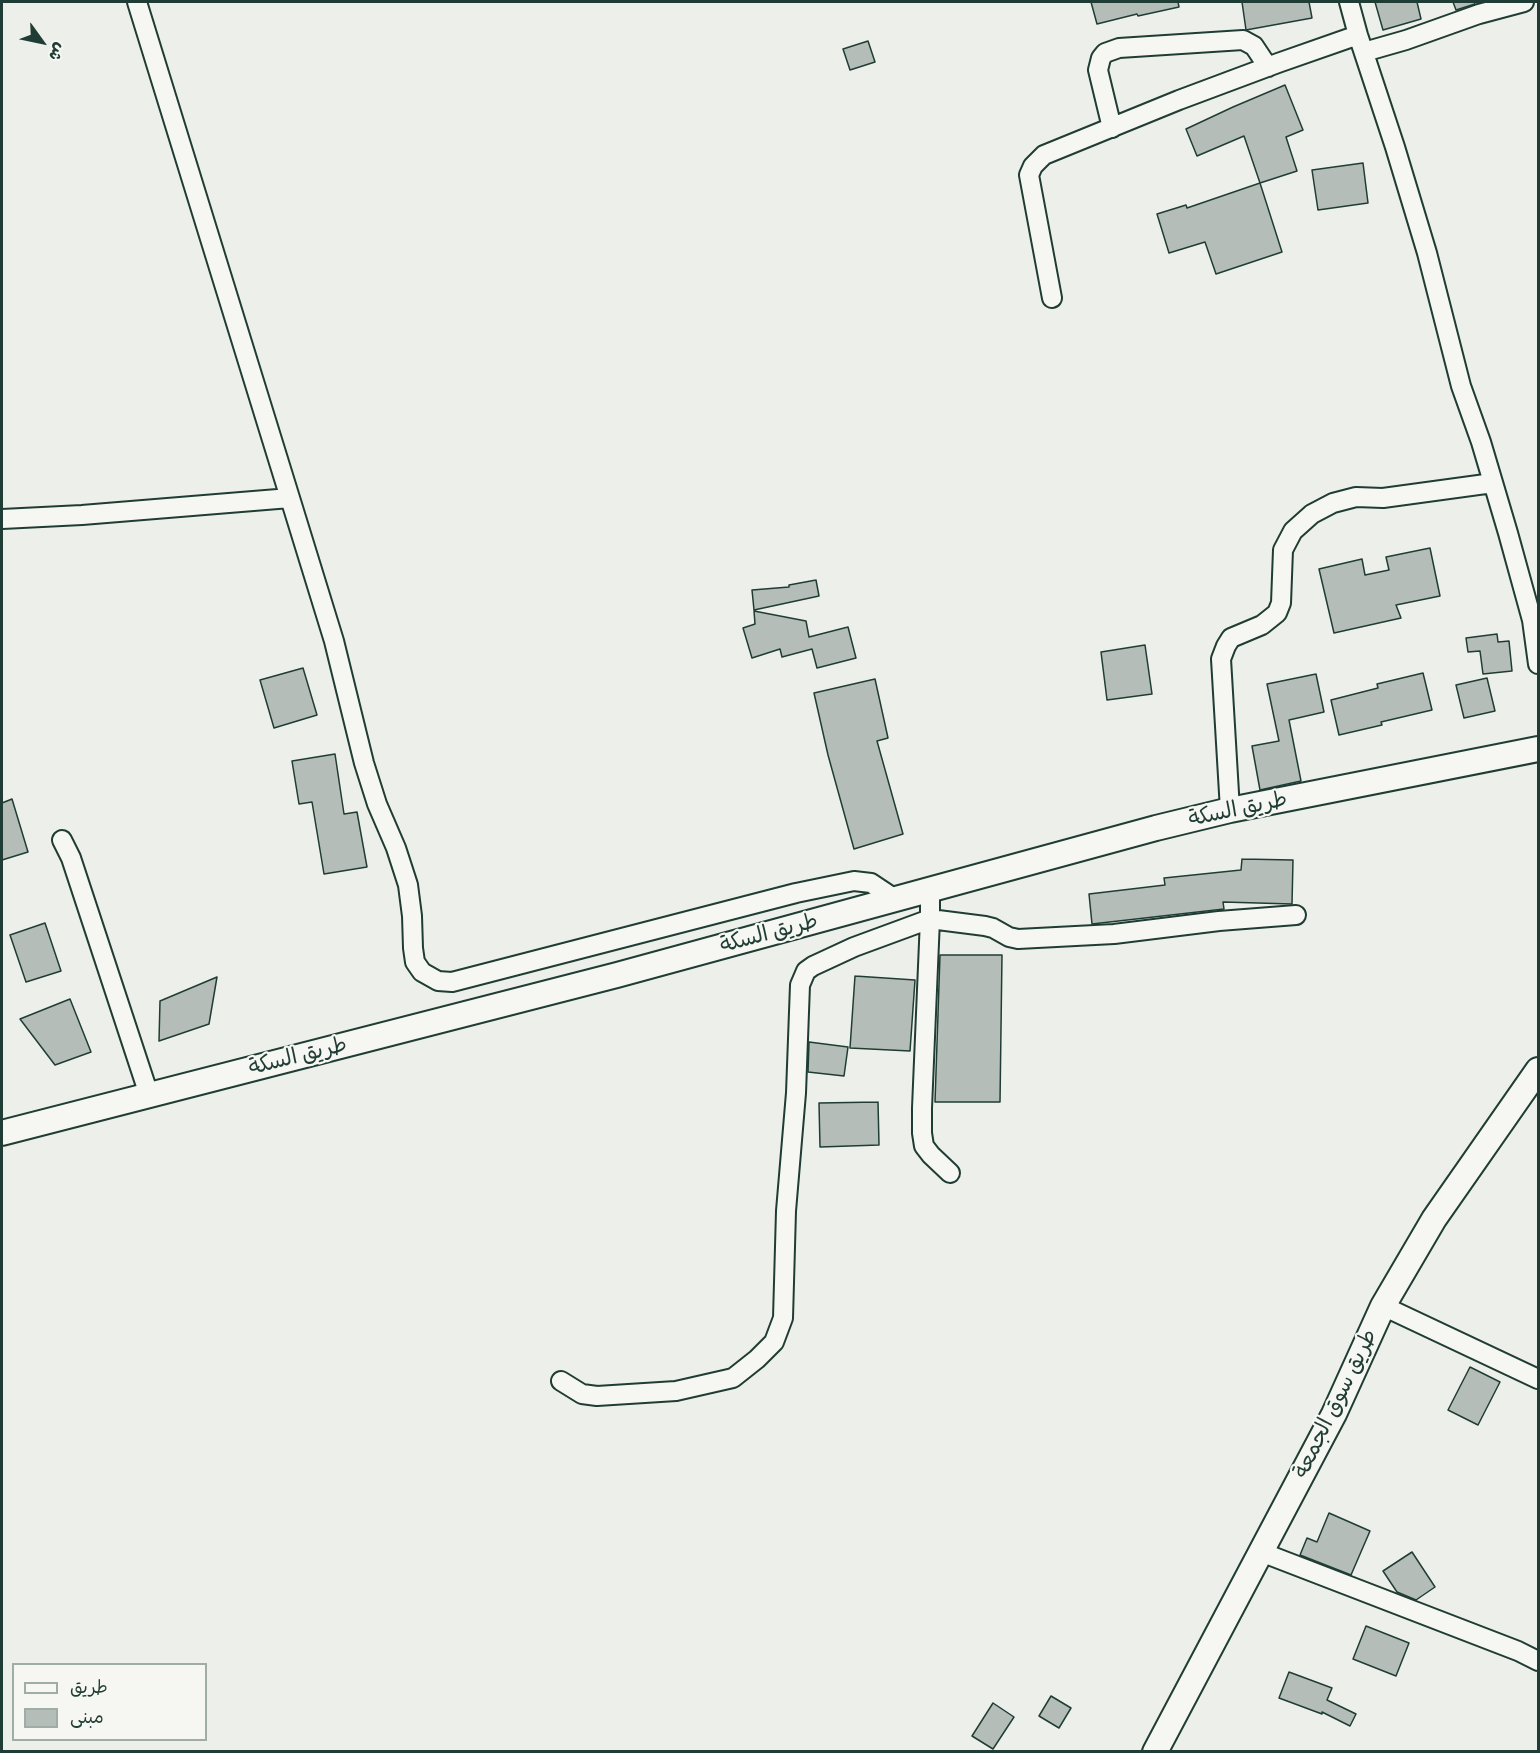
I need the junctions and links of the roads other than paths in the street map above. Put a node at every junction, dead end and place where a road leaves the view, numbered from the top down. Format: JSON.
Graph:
{"nodes":[{"id":1,"x":137,"y":2,"type":"edge"},
{"id":2,"x":1349,"y":2,"type":"edge"},
{"id":3,"x":1524,"y":2,"type":"edge"},
{"id":4,"x":1361,"y":44,"type":"junction"},
{"id":5,"x":1268,"y":67,"type":"junction"},
{"id":6,"x":1112,"y":128,"type":"junction"},
{"id":7,"x":1052,"y":298,"type":"dead end"},
{"id":8,"x":1493,"y":483,"type":"junction"},
{"id":9,"x":290,"y":498,"type":"junction"},
{"id":10,"x":2,"y":519,"type":"edge"},
{"id":11,"x":1539,"y":664,"type":"edge"},
{"id":12,"x":1539,"y":748,"type":"edge"},
{"id":13,"x":1230,"y":810,"type":"junction"},
{"id":14,"x":62,"y":840,"type":"dead end"},
{"id":15,"x":930,"y":889,"type":"junction"},
{"id":16,"x":895,"y":899,"type":"junction"},
{"id":17,"x":1296,"y":915,"type":"dead end"},
{"id":18,"x":930,"y":919,"type":"junction"},
{"id":19,"x":1539,"y":1070,"type":"edge"},
{"id":20,"x":149,"y":1095,"type":"junction"},
{"id":21,"x":2,"y":1133,"type":"edge"},
{"id":22,"x":951,"y":1173,"type":"dead end"},
{"id":23,"x":1383,"y":1306,"type":"junction"},
{"id":24,"x":1539,"y":1378,"type":"edge"},
{"id":25,"x":561,"y":1381,"type":"dead end"},
{"id":26,"x":1261,"y":1552,"type":"junction"},
{"id":27,"x":1539,"y":1662,"type":"edge"},
{"id":28,"x":1155,"y":1752,"type":"edge"}],
"edges":[{"from":1,"to":9,"type":"street"},
{"from":2,"to":4,"type":"street"},
{"from":3,"to":4,"type":"street"},
{"from":4,"to":5,"type":"street"},
{"from":4,"to":8,"type":"street"},
{"from":5,"to":6,"type":"street"},
{"from":5,"to":6,"type":"street"},
{"from":6,"to":7,"type":"street"},
{"from":8,"to":11,"type":"street"},
{"from":8,"to":13,"type":"street"},
{"from":9,"to":10,"type":"street"},
{"from":9,"to":16,"type":"street"},
{"from":12,"to":13,"type":"main road","name":"طريق السكة"},
{"from":13,"to":15,"type":"main road","name":"طريق السكة"},
{"from":14,"to":20,"type":"street"},
{"from":15,"to":16,"type":"main road","name":"طريق السكة"},
{"from":15,"to":18,"type":"street"},
{"from":16,"to":20,"type":"main road","name":"طريق السكة"},
{"from":17,"to":18,"type":"street"},
{"from":18,"to":22,"type":"street"},
{"from":18,"to":25,"type":"street"},
{"from":19,"to":23,"type":"main road","name":"طريق سوق الجمعة"},
{"from":20,"to":21,"type":"main road","name":"طريق السكة"},
{"from":23,"to":24,"type":"street"},
{"from":23,"to":26,"type":"main road","name":"طريق سوق الجمعة"},
{"from":26,"to":27,"type":"street"},
{"from":26,"to":28,"type":"main road","name":"طريق سوق الجمعة"}]}
